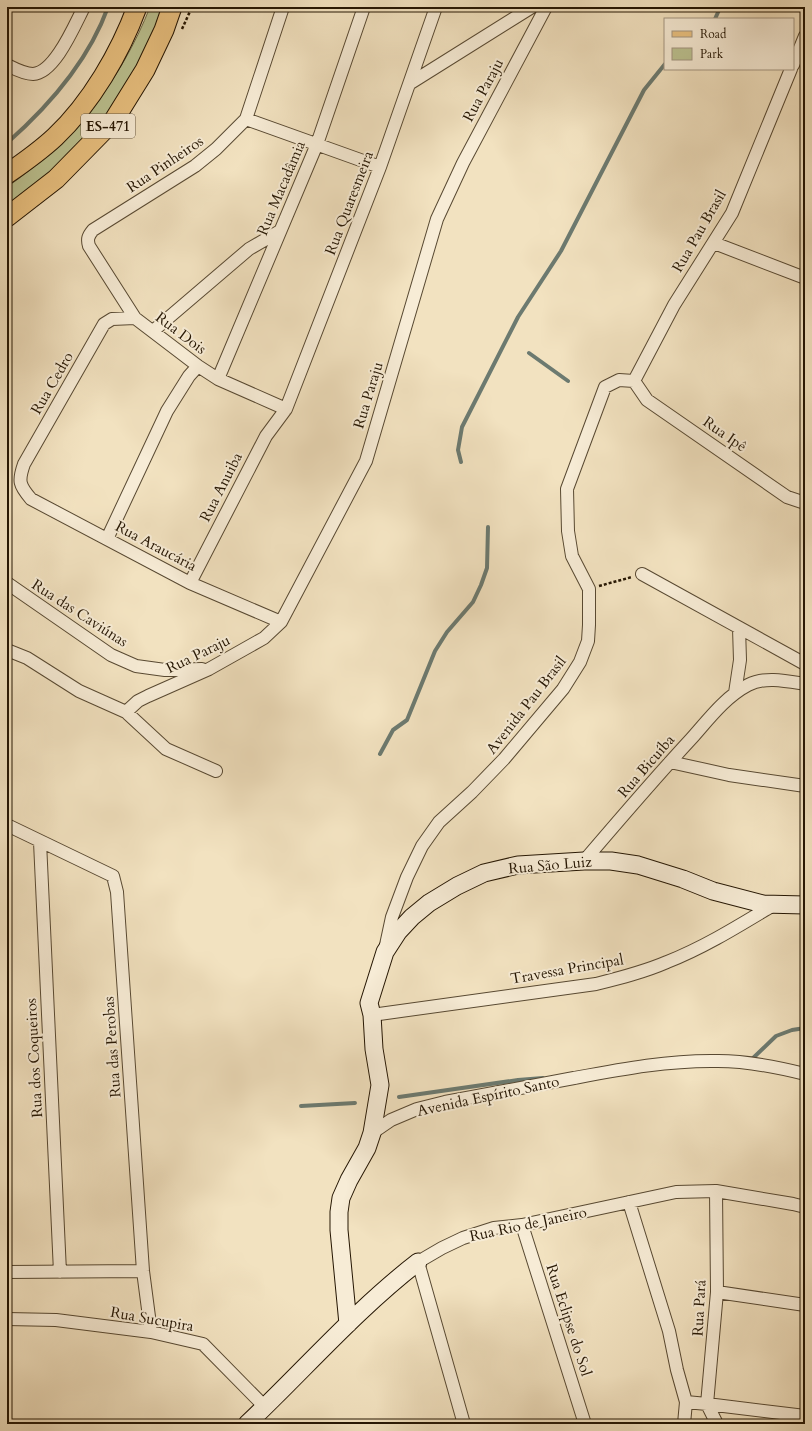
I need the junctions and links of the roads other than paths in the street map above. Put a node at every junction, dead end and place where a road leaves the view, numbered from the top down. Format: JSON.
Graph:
{"nodes":[{"id":1,"x":84,"y":7,"type":"edge"},
{"id":2,"x":137,"y":7,"type":"edge"},
{"id":3,"x":172,"y":7,"type":"edge"},
{"id":4,"x":273,"y":7,"type":"edge"},
{"id":5,"x":283,"y":7,"type":"edge"},
{"id":6,"x":364,"y":7,"type":"edge"},
{"id":7,"x":436,"y":7,"type":"edge"},
{"id":8,"x":532,"y":7,"type":"edge"},
{"id":9,"x":546,"y":7,"type":"edge"},
{"id":10,"x":277,"y":22,"type":"junction"},
{"id":11,"x":805,"y":36,"type":"edge"},
{"id":12,"x":794,"y":63,"type":"edge"},
{"id":13,"x":7,"y":65,"type":"edge"},
{"id":14,"x":791,"y":70,"type":"edge"},
{"id":15,"x":409,"y":84,"type":"junction"},
{"id":16,"x":246,"y":119,"type":"junction"},
{"id":17,"x":316,"y":144,"type":"junction"},
{"id":18,"x":380,"y":167,"type":"junction"},
{"id":19,"x":7,"y":174,"type":"edge"},
{"id":20,"x":7,"y":217,"type":"edge"},
{"id":21,"x":280,"y":231,"type":"junction"},
{"id":22,"x":714,"y":243,"type":"junction"},
{"id":23,"x":89,"y":246,"type":"joint"},
{"id":24,"x":805,"y":278,"type":"edge"},
{"id":25,"x":135,"y":318,"type":"junction"},
{"id":26,"x":153,"y":331,"type":"junction"},
{"id":27,"x":198,"y":366,"type":"junction"},
{"id":28,"x":218,"y":379,"type":"junction"},
{"id":29,"x":634,"y":381,"type":"junction"},
{"id":30,"x":286,"y":409,"type":"junction"},
{"id":31,"x":22,"y":488,"type":"joint"},
{"id":32,"x":805,"y":503,"type":"edge"},
{"id":33,"x":107,"y":539,"type":"junction"},
{"id":34,"x":642,"y":574,"type":"road end"},
{"id":35,"x":7,"y":583,"type":"edge"},
{"id":36,"x":190,"y":583,"type":"junction"},
{"id":37,"x":281,"y":622,"type":"junction"},
{"id":38,"x":739,"y":628,"type":"junction"},
{"id":39,"x":7,"y":650,"type":"edge"},
{"id":40,"x":805,"y":664,"type":"edge"},
{"id":41,"x":209,"y":668,"type":"junction"},
{"id":42,"x":805,"y":684,"type":"edge"},
{"id":43,"x":735,"y":694,"type":"junction"},
{"id":44,"x":126,"y":712,"type":"junction"},
{"id":45,"x":670,"y":762,"type":"junction"},
{"id":46,"x":216,"y":771,"type":"dead end"},
{"id":47,"x":805,"y":786,"type":"edge"},
{"id":48,"x":7,"y":825,"type":"edge"},
{"id":49,"x":40,"y":842,"type":"junction"},
{"id":50,"x":584,"y":861,"type":"junction"},
{"id":51,"x":775,"y":904,"type":"junction"},
{"id":52,"x":805,"y":905,"type":"edge"},
{"id":53,"x":385,"y":952,"type":"junction"},
{"id":54,"x":372,"y":1015,"type":"junction"},
{"id":55,"x":805,"y":1074,"type":"edge"},
{"id":56,"x":372,"y":1133,"type":"junction"},
{"id":57,"x":716,"y":1191,"type":"junction"},
{"id":58,"x":629,"y":1202,"type":"junction"},
{"id":59,"x":805,"y":1207,"type":"edge"},
{"id":60,"x":522,"y":1226,"type":"junction"},
{"id":61,"x":418,"y":1262,"type":"junction"},
{"id":62,"x":143,"y":1271,"type":"junction"},
{"id":63,"x":7,"y":1272,"type":"edge"},
{"id":64,"x":60,"y":1272,"type":"junction"},
{"id":65,"x":717,"y":1292,"type":"junction"},
{"id":66,"x":805,"y":1305,"type":"edge"},
{"id":67,"x":7,"y":1319,"type":"edge"},
{"id":68,"x":348,"y":1324,"type":"junction"},
{"id":69,"x":151,"y":1332,"type":"junction"},
{"id":70,"x":686,"y":1402,"type":"junction"},
{"id":71,"x":707,"y":1404,"type":"junction"},
{"id":72,"x":265,"y":1407,"type":"junction"},
{"id":73,"x":805,"y":1416,"type":"edge"},
{"id":74,"x":247,"y":1424,"type":"edge"},
{"id":75,"x":464,"y":1424,"type":"edge"},
{"id":76,"x":585,"y":1424,"type":"edge"},
{"id":77,"x":684,"y":1424,"type":"edge"},
{"id":78,"x":717,"y":1424,"type":"edge"}],
"edges":[{"from":1,"to":13,"type":"street"},
{"from":2,"to":19,"type":"main road","number":"ES-471"},
{"from":3,"to":20,"type":"main road","number":"ES-471"},
{"from":4,"to":10,"type":"street"},
{"from":5,"to":10,"type":"street","name":"Rua Pinheiros"},
{"from":6,"to":17,"type":"street","name":"Rua Macadâmia"},
{"from":7,"to":15,"type":"street","name":"Rua Quaresmeira"},
{"from":8,"to":15,"type":"street"},
{"from":9,"to":37,"type":"street","name":"Rua Paraju"},
{"from":10,"to":16,"type":"street","name":"Rua Pinheiros"},
{"from":11,"to":12,"type":"street"},
{"from":14,"to":22,"type":"street","name":"Rua Pau Brasil"},
{"from":15,"to":18,"type":"street","name":"Rua Quaresmeira"},
{"from":16,"to":17,"type":"street"},
{"from":16,"to":23,"type":"street","name":"Rua Pinheiros"},
{"from":17,"to":18,"type":"street"},
{"from":17,"to":21,"type":"street","name":"Rua Macadâmia"},
{"from":18,"to":30,"type":"street","name":"Rua Quaresmeira"},
{"from":21,"to":26,"type":"street"},
{"from":21,"to":28,"type":"street","name":"Rua Macadâmia"},
{"from":22,"to":24,"type":"street"},
{"from":22,"to":29,"type":"street","name":"Rua Pau Brasil"},
{"from":23,"to":25,"type":"street","name":"Rua Dois"},
{"from":25,"to":26,"type":"street","name":"Rua Dois"},
{"from":25,"to":31,"type":"street","name":"Rua Cedro"},
{"from":26,"to":27,"type":"street","name":"Rua Dois"},
{"from":27,"to":28,"type":"street","name":"Rua Dois"},
{"from":27,"to":33,"type":"street"},
{"from":28,"to":30,"type":"street","name":"Rua Dois"},
{"from":29,"to":32,"type":"street","name":"Rua Ipê"},
{"from":29,"to":53,"type":"street","name":"Avenida Pau Brasil"},
{"from":30,"to":36,"type":"street","name":"Rua Anuiba"},
{"from":31,"to":33,"type":"street","name":"Rua Araucária"},
{"from":33,"to":36,"type":"street","name":"Rua Araucária"},
{"from":34,"to":38,"type":"street"},
{"from":35,"to":41,"type":"street","name":"Rua das Caviúnas"},
{"from":36,"to":37,"type":"street","name":"Rua Araucária"},
{"from":37,"to":41,"type":"street","name":"Rua Paraju"},
{"from":38,"to":40,"type":"street"},
{"from":38,"to":43,"type":"street"},
{"from":39,"to":44,"type":"street"},
{"from":41,"to":44,"type":"street","name":"Rua Paraju"},
{"from":42,"to":43,"type":"street","name":"Rua Bicuíba"},
{"from":43,"to":45,"type":"street","name":"Rua Bicuíba"},
{"from":44,"to":46,"type":"street"},
{"from":45,"to":47,"type":"street"},
{"from":45,"to":50,"type":"street","name":"Rua Bicuíba"},
{"from":48,"to":49,"type":"street","name":"Rua das Perobas"},
{"from":49,"to":62,"type":"street","name":"Rua das Perobas"},
{"from":49,"to":64,"type":"street","name":"Rua dos Coqueiros"},
{"from":50,"to":51,"type":"street","name":"Rua São Luiz"},
{"from":50,"to":53,"type":"street","name":"Rua São Luiz"},
{"from":51,"to":52,"type":"street","name":"Rua São Luiz"},
{"from":51,"to":54,"type":"street","name":"Travessa Principal"},
{"from":53,"to":54,"type":"street","name":"Rua São Luiz"},
{"from":54,"to":56,"type":"street","name":"Rua São Luiz"},
{"from":55,"to":56,"type":"street","name":"Avenida Espírito Santo"},
{"from":56,"to":68,"type":"street"},
{"from":57,"to":58,"type":"street","name":"Rua Rio de Janeiro"},
{"from":57,"to":59,"type":"street","name":"Rua Rio de Janeiro"},
{"from":57,"to":65,"type":"street","name":"Rua Pará"},
{"from":58,"to":60,"type":"street","name":"Rua Rio de Janeiro"},
{"from":58,"to":70,"type":"street"},
{"from":60,"to":61,"type":"street","name":"Rua Rio de Janeiro"},
{"from":60,"to":76,"type":"street","name":"Rua Eclipse do Sol"},
{"from":61,"to":68,"type":"street","name":"Rua Rio de Janeiro"},
{"from":61,"to":75,"type":"street"},
{"from":62,"to":64,"type":"street"},
{"from":62,"to":69,"type":"street","name":"Rua das Perobas"},
{"from":63,"to":64,"type":"street"},
{"from":65,"to":66,"type":"street"},
{"from":65,"to":71,"type":"street","name":"Rua Pará"},
{"from":67,"to":69,"type":"street","name":"Rua Sucupira"},
{"from":68,"to":72,"type":"street","name":"Rua Rio de Janeiro"},
{"from":69,"to":72,"type":"street","name":"Rua Sucupira"},
{"from":70,"to":71,"type":"street"},
{"from":70,"to":77,"type":"street"},
{"from":71,"to":73,"type":"street"},
{"from":71,"to":78,"type":"street"},
{"from":72,"to":74,"type":"street","name":"Rua Rio de Janeiro"}]}
